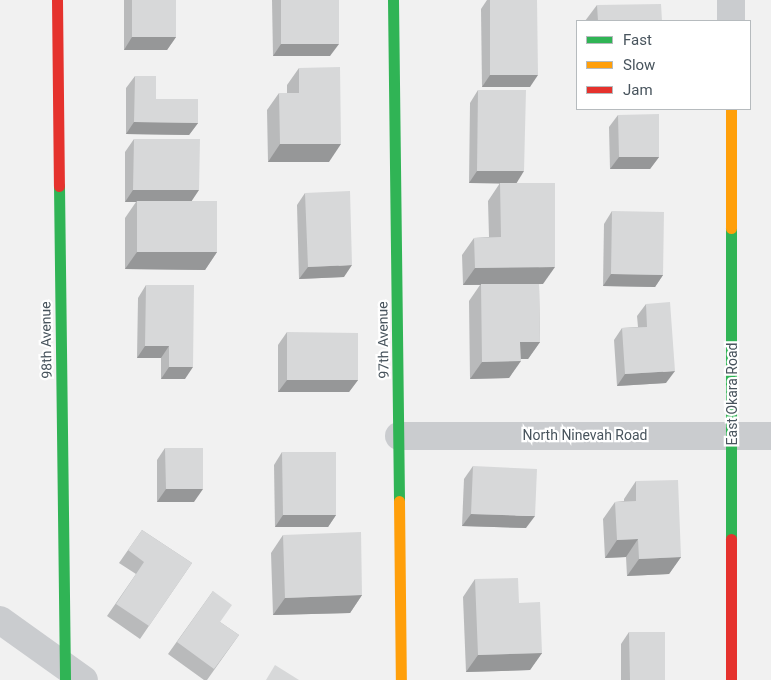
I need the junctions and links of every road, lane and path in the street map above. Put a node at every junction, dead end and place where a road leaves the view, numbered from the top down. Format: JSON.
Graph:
{"nodes":[{"id":1,"x":57,"y":0,"type":"edge"},
{"id":2,"x":393,"y":0,"type":"edge"},
{"id":3,"x":730,"y":0,"type":"edge"},
{"id":4,"x":731,"y":20,"type":"edge"},
{"id":5,"x":731,"y":110,"type":"edge"},
{"id":6,"x":732,"y":435,"type":"junction"},
{"id":7,"x":399,"y":436,"type":"junction"},
{"id":8,"x":771,"y":436,"type":"edge"},
{"id":9,"x":0,"y":620,"type":"edge"},
{"id":10,"x":71,"y":675,"type":"edge"},
{"id":11,"x":401,"y":680,"type":"edge"},
{"id":12,"x":731,"y":680,"type":"edge"}],
"edges":[{"from":1,"to":10,"type":"street","name":"98th Avenue"},
{"from":2,"to":7,"type":"street","name":"97th Avenue"},
{"from":3,"to":4,"type":"street"},
{"from":5,"to":6,"type":"street","name":"East Okara Road"},
{"from":6,"to":7,"type":"street","name":"North Ninevah Road"},
{"from":6,"to":8,"type":"street","name":"North Ninevah Road"},
{"from":6,"to":12,"type":"street","name":"East Okara Road"},
{"from":7,"to":11,"type":"street","name":"97th Avenue"},
{"from":9,"to":10,"type":"street"}]}
